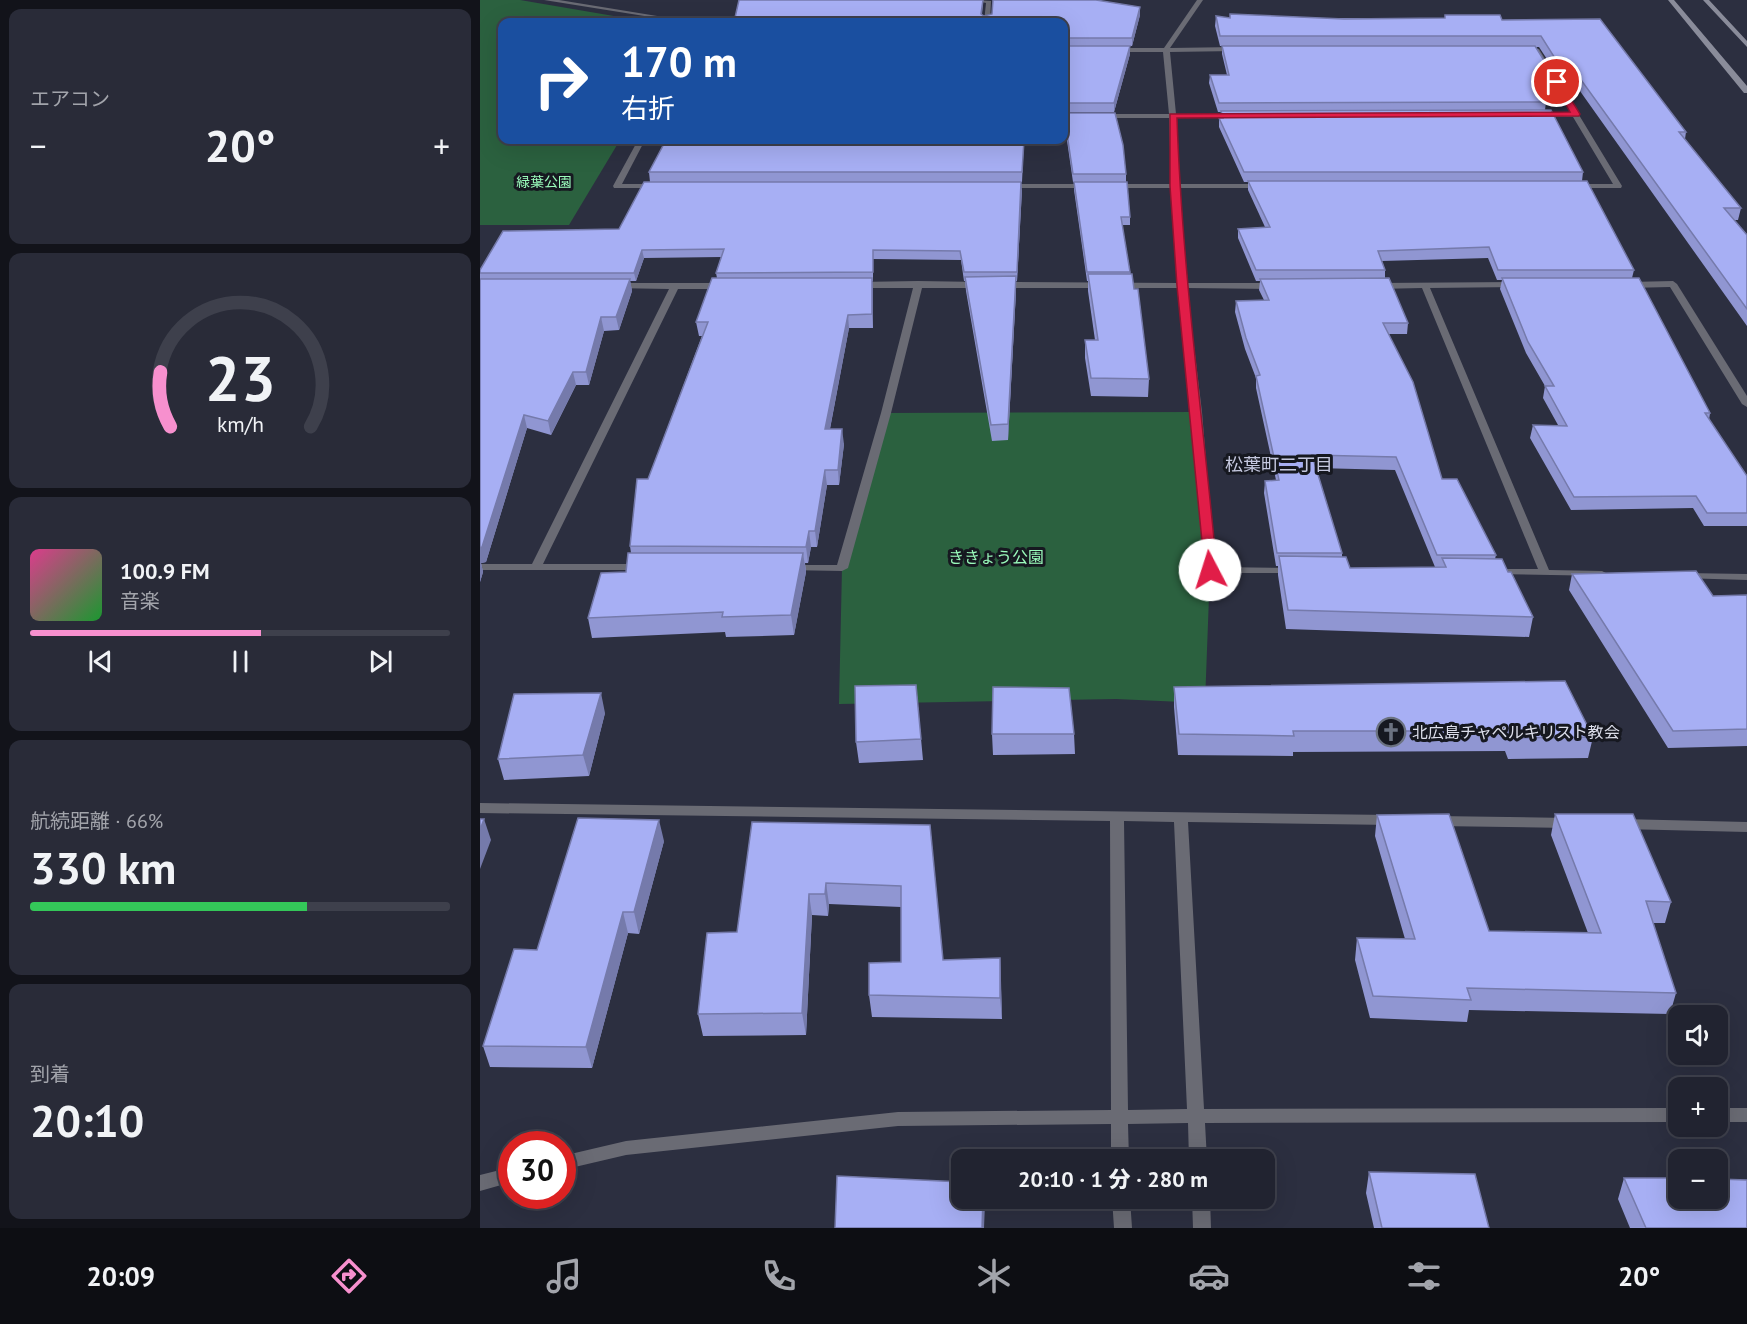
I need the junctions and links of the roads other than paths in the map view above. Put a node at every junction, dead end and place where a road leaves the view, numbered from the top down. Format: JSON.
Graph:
{"nodes":[{"id":1,"x":547,"y":0,"type":"edge"},
{"id":2,"x":976,"y":0,"type":"edge"},
{"id":3,"x":1200,"y":0,"type":"edge"},
{"id":4,"x":1671,"y":0,"type":"edge"},
{"id":5,"x":1706,"y":0,"type":"edge"},
{"id":6,"x":665,"y":18,"type":"edge"},
{"id":7,"x":987,"y":18,"type":"edge"},
{"id":8,"x":1747,"y":45,"type":"edge"},
{"id":9,"x":1166,"y":49,"type":"junction"},
{"id":10,"x":1250,"y":49,"type":"edge"},
{"id":11,"x":1109,"y":50,"type":"edge"},
{"id":12,"x":1513,"y":50,"type":"edge"},
{"id":13,"x":1747,"y":91,"type":"edge"},
{"id":14,"x":1576,"y":114,"type":"junction"},
{"id":15,"x":1528,"y":115,"type":"edge"},
{"id":16,"x":1085,"y":116,"type":"edge"},
{"id":17,"x":1173,"y":116,"type":"junction"},
{"id":18,"x":1244,"y":116,"type":"edge"},
{"id":19,"x":639,"y":144,"type":"edge"},
{"id":20,"x":665,"y":186,"type":"edge"},
{"id":21,"x":997,"y":186,"type":"edge"},
{"id":22,"x":1175,"y":186,"type":"junction"},
{"id":23,"x":1271,"y":186,"type":"edge"},
{"id":24,"x":1570,"y":186,"type":"edge"},
{"id":25,"x":918,"y":284,"type":"junction"},
{"id":26,"x":849,"y":285,"type":"edge"},
{"id":27,"x":1531,"y":285,"type":"edge"},
{"id":28,"x":1614,"y":285,"type":"edge"},
{"id":29,"x":606,"y":286,"type":"edge"},
{"id":30,"x":675,"y":286,"type":"junction"},
{"id":31,"x":733,"y":286,"type":"edge"},
{"id":32,"x":1182,"y":286,"type":"junction"},
{"id":33,"x":1286,"y":286,"type":"edge"},
{"id":34,"x":1367,"y":286,"type":"edge"},
{"id":35,"x":1425,"y":286,"type":"junction"},
{"id":36,"x":1747,"y":404,"type":"edge"},
{"id":37,"x":480,"y":567,"type":"edge"},
{"id":38,"x":536,"y":567,"type":"junction"},
{"id":39,"x":654,"y":567,"type":"edge"},
{"id":40,"x":772,"y":568,"type":"edge"},
{"id":41,"x":1306,"y":571,"type":"edge"},
{"id":42,"x":1485,"y":572,"type":"edge"},
{"id":43,"x":1545,"y":573,"type":"junction"},
{"id":44,"x":1616,"y":574,"type":"edge"},
{"id":45,"x":1676,"y":575,"type":"edge"},
{"id":46,"x":1747,"y":577,"type":"edge"},
{"id":47,"x":480,"y":808,"type":"edge"},
{"id":48,"x":1117,"y":816,"type":"junction"},
{"id":49,"x":1181,"y":817,"type":"junction"},
{"id":50,"x":1582,"y":824,"type":"edge"},
{"id":51,"x":1606,"y":824,"type":"edge"},
{"id":52,"x":1747,"y":827,"type":"edge"},
{"id":53,"x":1668,"y":1115,"type":"edge"},
{"id":54,"x":1728,"y":1115,"type":"edge"},
{"id":55,"x":1747,"y":1115,"type":"edge"},
{"id":56,"x":1118,"y":1116,"type":"junction"},
{"id":57,"x":1196,"y":1116,"type":"junction"},
{"id":58,"x":1120,"y":1149,"type":"edge"},
{"id":59,"x":1198,"y":1149,"type":"edge"},
{"id":60,"x":576,"y":1160,"type":"edge"},
{"id":61,"x":498,"y":1178,"type":"edge"},
{"id":62,"x":480,"y":1183,"type":"edge"},
{"id":63,"x":1122,"y":1209,"type":"edge"},
{"id":64,"x":1201,"y":1209,"type":"edge"},
{"id":65,"x":1123,"y":1228,"type":"edge"},
{"id":66,"x":1202,"y":1228,"type":"edge"}],
"edges":[{"from":1,"to":6,"type":"street"},
{"from":2,"to":7,"type":"street"},
{"from":3,"to":9,"type":"street"},
{"from":4,"to":13,"type":"street"},
{"from":5,"to":8,"type":"street"},
{"from":9,"to":10,"type":"street"},
{"from":9,"to":11,"type":"street"},
{"from":9,"to":17,"type":"street"},
{"from":12,"to":14,"type":"street"},
{"from":14,"to":15,"type":"street"},
{"from":14,"to":24,"type":"street"},
{"from":16,"to":17,"type":"street"},
{"from":17,"to":18,"type":"street"},
{"from":17,"to":22,"type":"street"},
{"from":19,"to":20,"type":"street"},
{"from":21,"to":22,"type":"street"},
{"from":22,"to":23,"type":"street"},
{"from":22,"to":32,"type":"street"},
{"from":25,"to":26,"type":"street"},
{"from":25,"to":32,"type":"street"},
{"from":25,"to":40,"type":"street"},
{"from":27,"to":35,"type":"street"},
{"from":28,"to":36,"type":"street"},
{"from":29,"to":30,"type":"street"},
{"from":30,"to":31,"type":"street"},
{"from":30,"to":38,"type":"street"},
{"from":32,"to":33,"type":"street"},
{"from":32,"to":41,"type":"street"},
{"from":34,"to":35,"type":"street"},
{"from":35,"to":43,"type":"street"},
{"from":37,"to":38,"type":"street"},
{"from":38,"to":39,"type":"street"},
{"from":42,"to":43,"type":"street"},
{"from":43,"to":44,"type":"street"},
{"from":45,"to":46,"type":"street"},
{"from":47,"to":48,"type":"street"},
{"from":48,"to":49,"type":"street"},
{"from":48,"to":56,"type":"street"},
{"from":49,"to":50,"type":"street"},
{"from":49,"to":57,"type":"street"},
{"from":51,"to":52,"type":"street"},
{"from":53,"to":57,"type":"street"},
{"from":54,"to":55,"type":"street"},
{"from":56,"to":57,"type":"street"},
{"from":56,"to":58,"type":"street"},
{"from":56,"to":60,"type":"street"},
{"from":57,"to":59,"type":"street"},
{"from":61,"to":62,"type":"street"},
{"from":63,"to":65,"type":"street"},
{"from":64,"to":66,"type":"street"}]}
